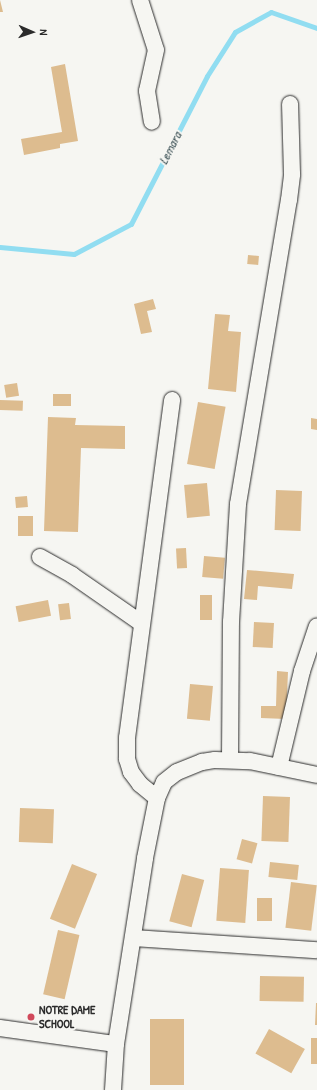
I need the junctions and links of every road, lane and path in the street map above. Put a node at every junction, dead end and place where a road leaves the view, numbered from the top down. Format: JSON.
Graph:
{"nodes":[{"id":1,"x":140,"y":0,"type":"edge"},
{"id":2,"x":290,"y":104,"type":"dead end"},
{"id":3,"x":152,"y":122,"type":"dead end"},
{"id":4,"x":172,"y":400,"type":"dead end"},
{"id":5,"x":40,"y":557,"type":"dead end"},
{"id":6,"x":141,"y":623,"type":"junction"},
{"id":7,"x":317,"y":626,"type":"edge"},
{"id":8,"x":230,"y":760,"type":"junction"},
{"id":9,"x":279,"y":767,"type":"junction"},
{"id":10,"x":317,"y":774,"type":"edge"},
{"id":11,"x":157,"y":798,"type":"junction"},
{"id":12,"x":134,"y":938,"type":"junction"},
{"id":13,"x":317,"y":950,"type":"edge"},
{"id":14,"x":0,"y":1028,"type":"edge"},
{"id":15,"x":116,"y":1044,"type":"junction"},
{"id":16,"x":113,"y":1090,"type":"edge"}],
"edges":[{"from":1,"to":3,"type":"street"},
{"from":2,"to":8,"type":"street"},
{"from":4,"to":6,"type":"street"},
{"from":5,"to":6,"type":"street"},
{"from":6,"to":11,"type":"street"},
{"from":7,"to":9,"type":"street"},
{"from":8,"to":9,"type":"street"},
{"from":8,"to":11,"type":"street"},
{"from":9,"to":10,"type":"street"},
{"from":11,"to":12,"type":"street"},
{"from":12,"to":13,"type":"street"},
{"from":12,"to":15,"type":"street"},
{"from":14,"to":15,"type":"street"},
{"from":15,"to":16,"type":"street"}]}
